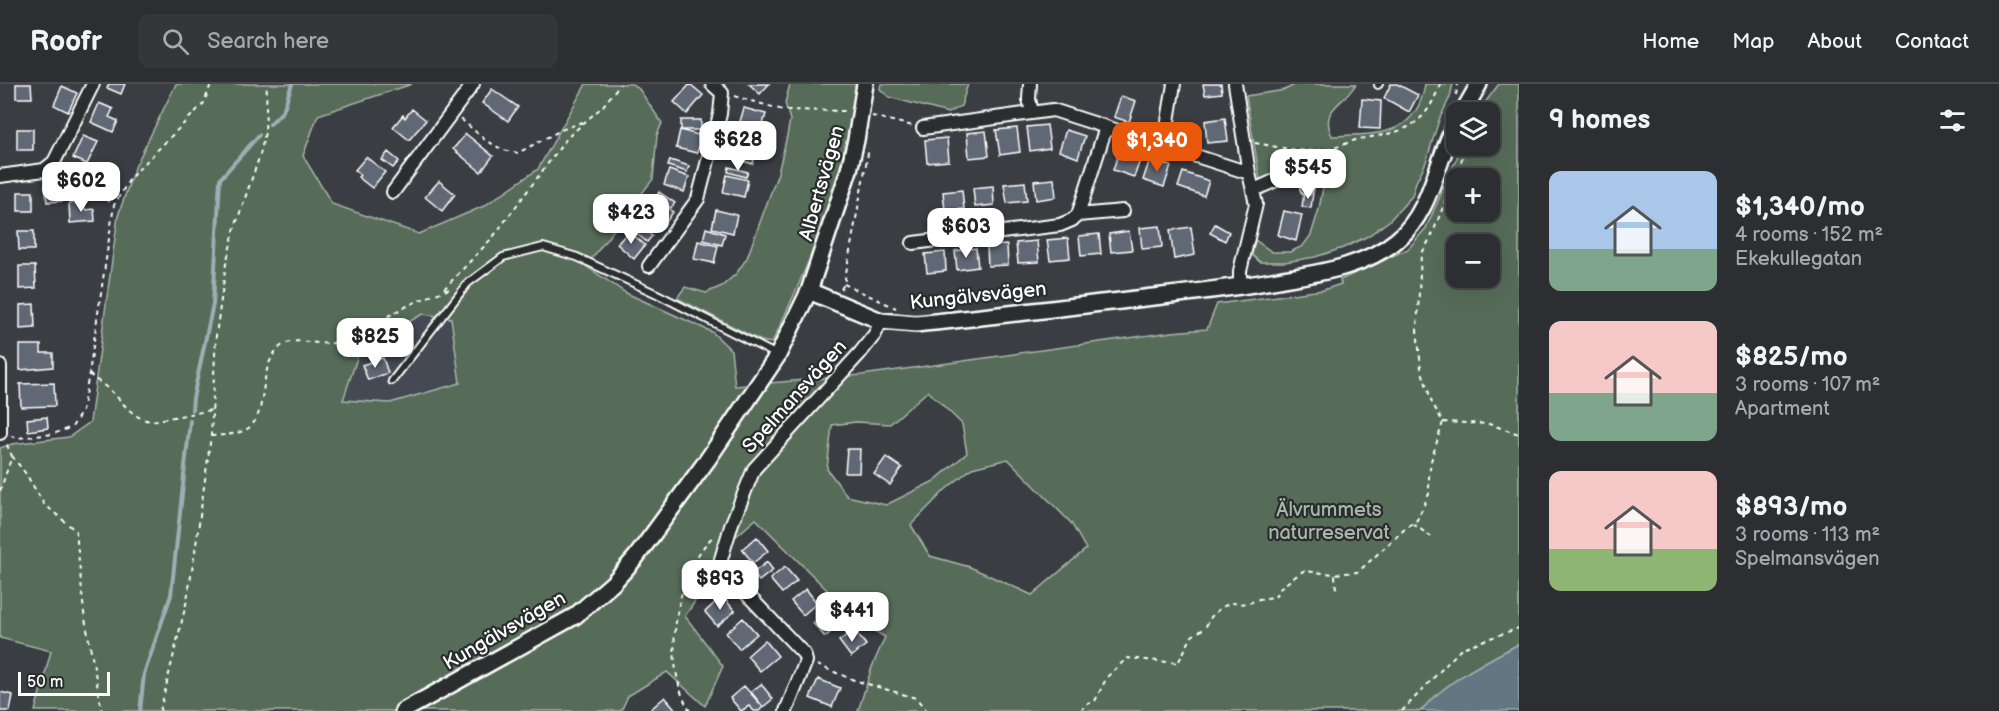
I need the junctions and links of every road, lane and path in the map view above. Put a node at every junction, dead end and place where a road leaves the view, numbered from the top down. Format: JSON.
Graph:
{"nodes":[{"id":1,"x":93,"y":84,"type":"edge"},
{"id":2,"x":211,"y":84,"type":"edge"},
{"id":3,"x":267,"y":84,"type":"edge"},
{"id":4,"x":473,"y":84,"type":"edge"},
{"id":5,"x":620,"y":84,"type":"edge"},
{"id":6,"x":712,"y":84,"type":"edge"},
{"id":7,"x":865,"y":84,"type":"edge"},
{"id":8,"x":1030,"y":84,"type":"edge"},
{"id":9,"x":1174,"y":84,"type":"edge"},
{"id":10,"x":1235,"y":84,"type":"edge"},
{"id":11,"x":1440,"y":84,"type":"edge"},
{"id":12,"x":1458,"y":84,"type":"edge"},
{"id":13,"x":1479,"y":84,"type":"edge"},
{"id":14,"x":722,"y":93,"type":"junction"},
{"id":15,"x":1459,"y":102,"type":"edge"},
{"id":16,"x":1463,"y":102,"type":"edge"},
{"id":17,"x":452,"y":112,"type":"junction"},
{"id":18,"x":861,"y":112,"type":"junction"},
{"id":19,"x":1032,"y":112,"type":"junction"},
{"id":20,"x":588,"y":120,"type":"junction"},
{"id":21,"x":1106,"y":127,"type":"junction"},
{"id":22,"x":923,"y":128,"type":"joint"},
{"id":23,"x":1244,"y":142,"type":"junction"},
{"id":24,"x":1164,"y":146,"type":"junction"},
{"id":25,"x":869,"y":148,"type":"dead end"},
{"id":26,"x":1446,"y":148,"type":"edge"},
{"id":27,"x":1463,"y":156,"type":"edge"},
{"id":28,"x":54,"y":162,"type":"junction"},
{"id":29,"x":1249,"y":173,"type":"junction"},
{"id":30,"x":0,"y":176,"type":"edge"},
{"id":31,"x":1307,"y":188,"type":"dead end"},
{"id":32,"x":1254,"y":190,"type":"junction"},
{"id":33,"x":393,"y":192,"type":"dead end"},
{"id":34,"x":114,"y":205,"type":"junction"},
{"id":35,"x":1123,"y":211,"type":"dead end"},
{"id":36,"x":1078,"y":215,"type":"junction"},
{"id":37,"x":913,"y":243,"type":"dead end"},
{"id":38,"x":649,"y":266,"type":"dead end"},
{"id":39,"x":468,"y":283,"type":"junction"},
{"id":40,"x":844,"y":284,"type":"junction"},
{"id":41,"x":1240,"y":287,"type":"junction"},
{"id":42,"x":809,"y":291,"type":"junction"},
{"id":43,"x":442,"y":292,"type":"junction"},
{"id":44,"x":835,"y":302,"type":"junction"},
{"id":45,"x":898,"y":309,"type":"dead end"},
{"id":46,"x":881,"y":321,"type":"junction"},
{"id":47,"x":778,"y":355,"type":"junction"},
{"id":48,"x":0,"y":366,"type":"edge"},
{"id":49,"x":89,"y":374,"type":"junction"},
{"id":50,"x":392,"y":381,"type":"dead end"},
{"id":51,"x":212,"y":410,"type":"junction"},
{"id":52,"x":1443,"y":422,"type":"junction"},
{"id":53,"x":1,"y":433,"type":"edge"},
{"id":54,"x":1519,"y":434,"type":"edge"},
{"id":55,"x":211,"y":436,"type":"junction"},
{"id":56,"x":12,"y":456,"type":"junction"},
{"id":57,"x":0,"y":491,"type":"edge"},
{"id":58,"x":732,"y":523,"type":"junction"},
{"id":59,"x":1413,"y":524,"type":"junction"},
{"id":60,"x":1433,"y":538,"type":"dead end"},
{"id":61,"x":1334,"y":574,"type":"junction"},
{"id":62,"x":1336,"y":590,"type":"dead end"},
{"id":63,"x":1519,"y":628,"type":"edge"},
{"id":64,"x":806,"y":661,"type":"junction"},
{"id":65,"x":102,"y":711,"type":"edge"},
{"id":66,"x":160,"y":711,"type":"edge"},
{"id":67,"x":403,"y":711,"type":"edge"},
{"id":68,"x":690,"y":711,"type":"edge"},
{"id":69,"x":786,"y":711,"type":"edge"},
{"id":70,"x":927,"y":711,"type":"edge"},
{"id":71,"x":1081,"y":711,"type":"edge"},
{"id":72,"x":1402,"y":711,"type":"edge"}],
"edges":[{"from":1,"to":28,"type":"street"},
{"from":2,"to":34,"type":"path"},
{"from":3,"to":51,"type":"path"},
{"from":4,"to":17,"type":"street"},
{"from":5,"to":20,"type":"path"},
{"from":6,"to":14,"type":"street"},
{"from":7,"to":18,"type":"street","name":"Albertsvägen"},
{"from":8,"to":19,"type":"street"},
{"from":9,"to":24,"type":"street"},
{"from":10,"to":23,"type":"street"},
{"from":11,"to":23,"type":"path"},
{"from":12,"to":15,"type":"path"},
{"from":13,"to":16,"type":"street"},
{"from":14,"to":18,"type":"path"},
{"from":14,"to":38,"type":"street"},
{"from":17,"to":20,"type":"path"},
{"from":17,"to":33,"type":"street"},
{"from":18,"to":22,"type":"path"},
{"from":18,"to":42,"type":"street","name":"Albertsvägen"},
{"from":19,"to":21,"type":"street"},
{"from":19,"to":22,"type":"street"},
{"from":20,"to":43,"type":"path"},
{"from":21,"to":24,"type":"street"},
{"from":21,"to":36,"type":"street"},
{"from":23,"to":29,"type":"street"},
{"from":24,"to":29,"type":"street"},
{"from":25,"to":40,"type":"path"},
{"from":26,"to":41,"type":"street","name":"Kungälvsvägen"},
{"from":27,"to":52,"type":"path"},
{"from":28,"to":30,"type":"street"},
{"from":28,"to":34,"type":"path"},
{"from":29,"to":32,"type":"street"},
{"from":31,"to":32,"type":"street"},
{"from":32,"to":41,"type":"street"},
{"from":34,"to":49,"type":"path"},
{"from":35,"to":36,"type":"street"},
{"from":36,"to":37,"type":"street"},
{"from":39,"to":43,"type":"path"},
{"from":39,"to":47,"type":"lane"},
{"from":39,"to":50,"type":"lane"},
{"from":40,"to":44,"type":"path"},
{"from":40,"to":45,"type":"path"},
{"from":41,"to":46,"type":"street","name":"Kungälvsvägen"},
{"from":42,"to":44,"type":"street","name":"Kungälvsvägen"},
{"from":42,"to":47,"type":"street","name":"Kungälvsvägen"},
{"from":43,"to":55,"type":"path"},
{"from":44,"to":46,"type":"street","name":"Kungälvsvägen"},
{"from":46,"to":58,"type":"street","name":"Spelmansvägen"},
{"from":47,"to":67,"type":"street","name":"Kungälvsvägen"},
{"from":48,"to":53,"type":"street"},
{"from":49,"to":51,"type":"path"},
{"from":49,"to":53,"type":"path"},
{"from":51,"to":55,"type":"path"},
{"from":52,"to":54,"type":"path"},
{"from":52,"to":59,"type":"path"},
{"from":53,"to":56,"type":"path"},
{"from":55,"to":66,"type":"path"},
{"from":56,"to":57,"type":"path"},
{"from":56,"to":65,"type":"path"},
{"from":58,"to":64,"type":"street","name":"Spelmansvägen"},
{"from":58,"to":68,"type":"path"},
{"from":59,"to":60,"type":"path"},
{"from":59,"to":61,"type":"path"},
{"from":61,"to":62,"type":"path"},
{"from":61,"to":71,"type":"path"},
{"from":63,"to":72,"type":"path"},
{"from":64,"to":69,"type":"street"},
{"from":64,"to":70,"type":"path"}]}
